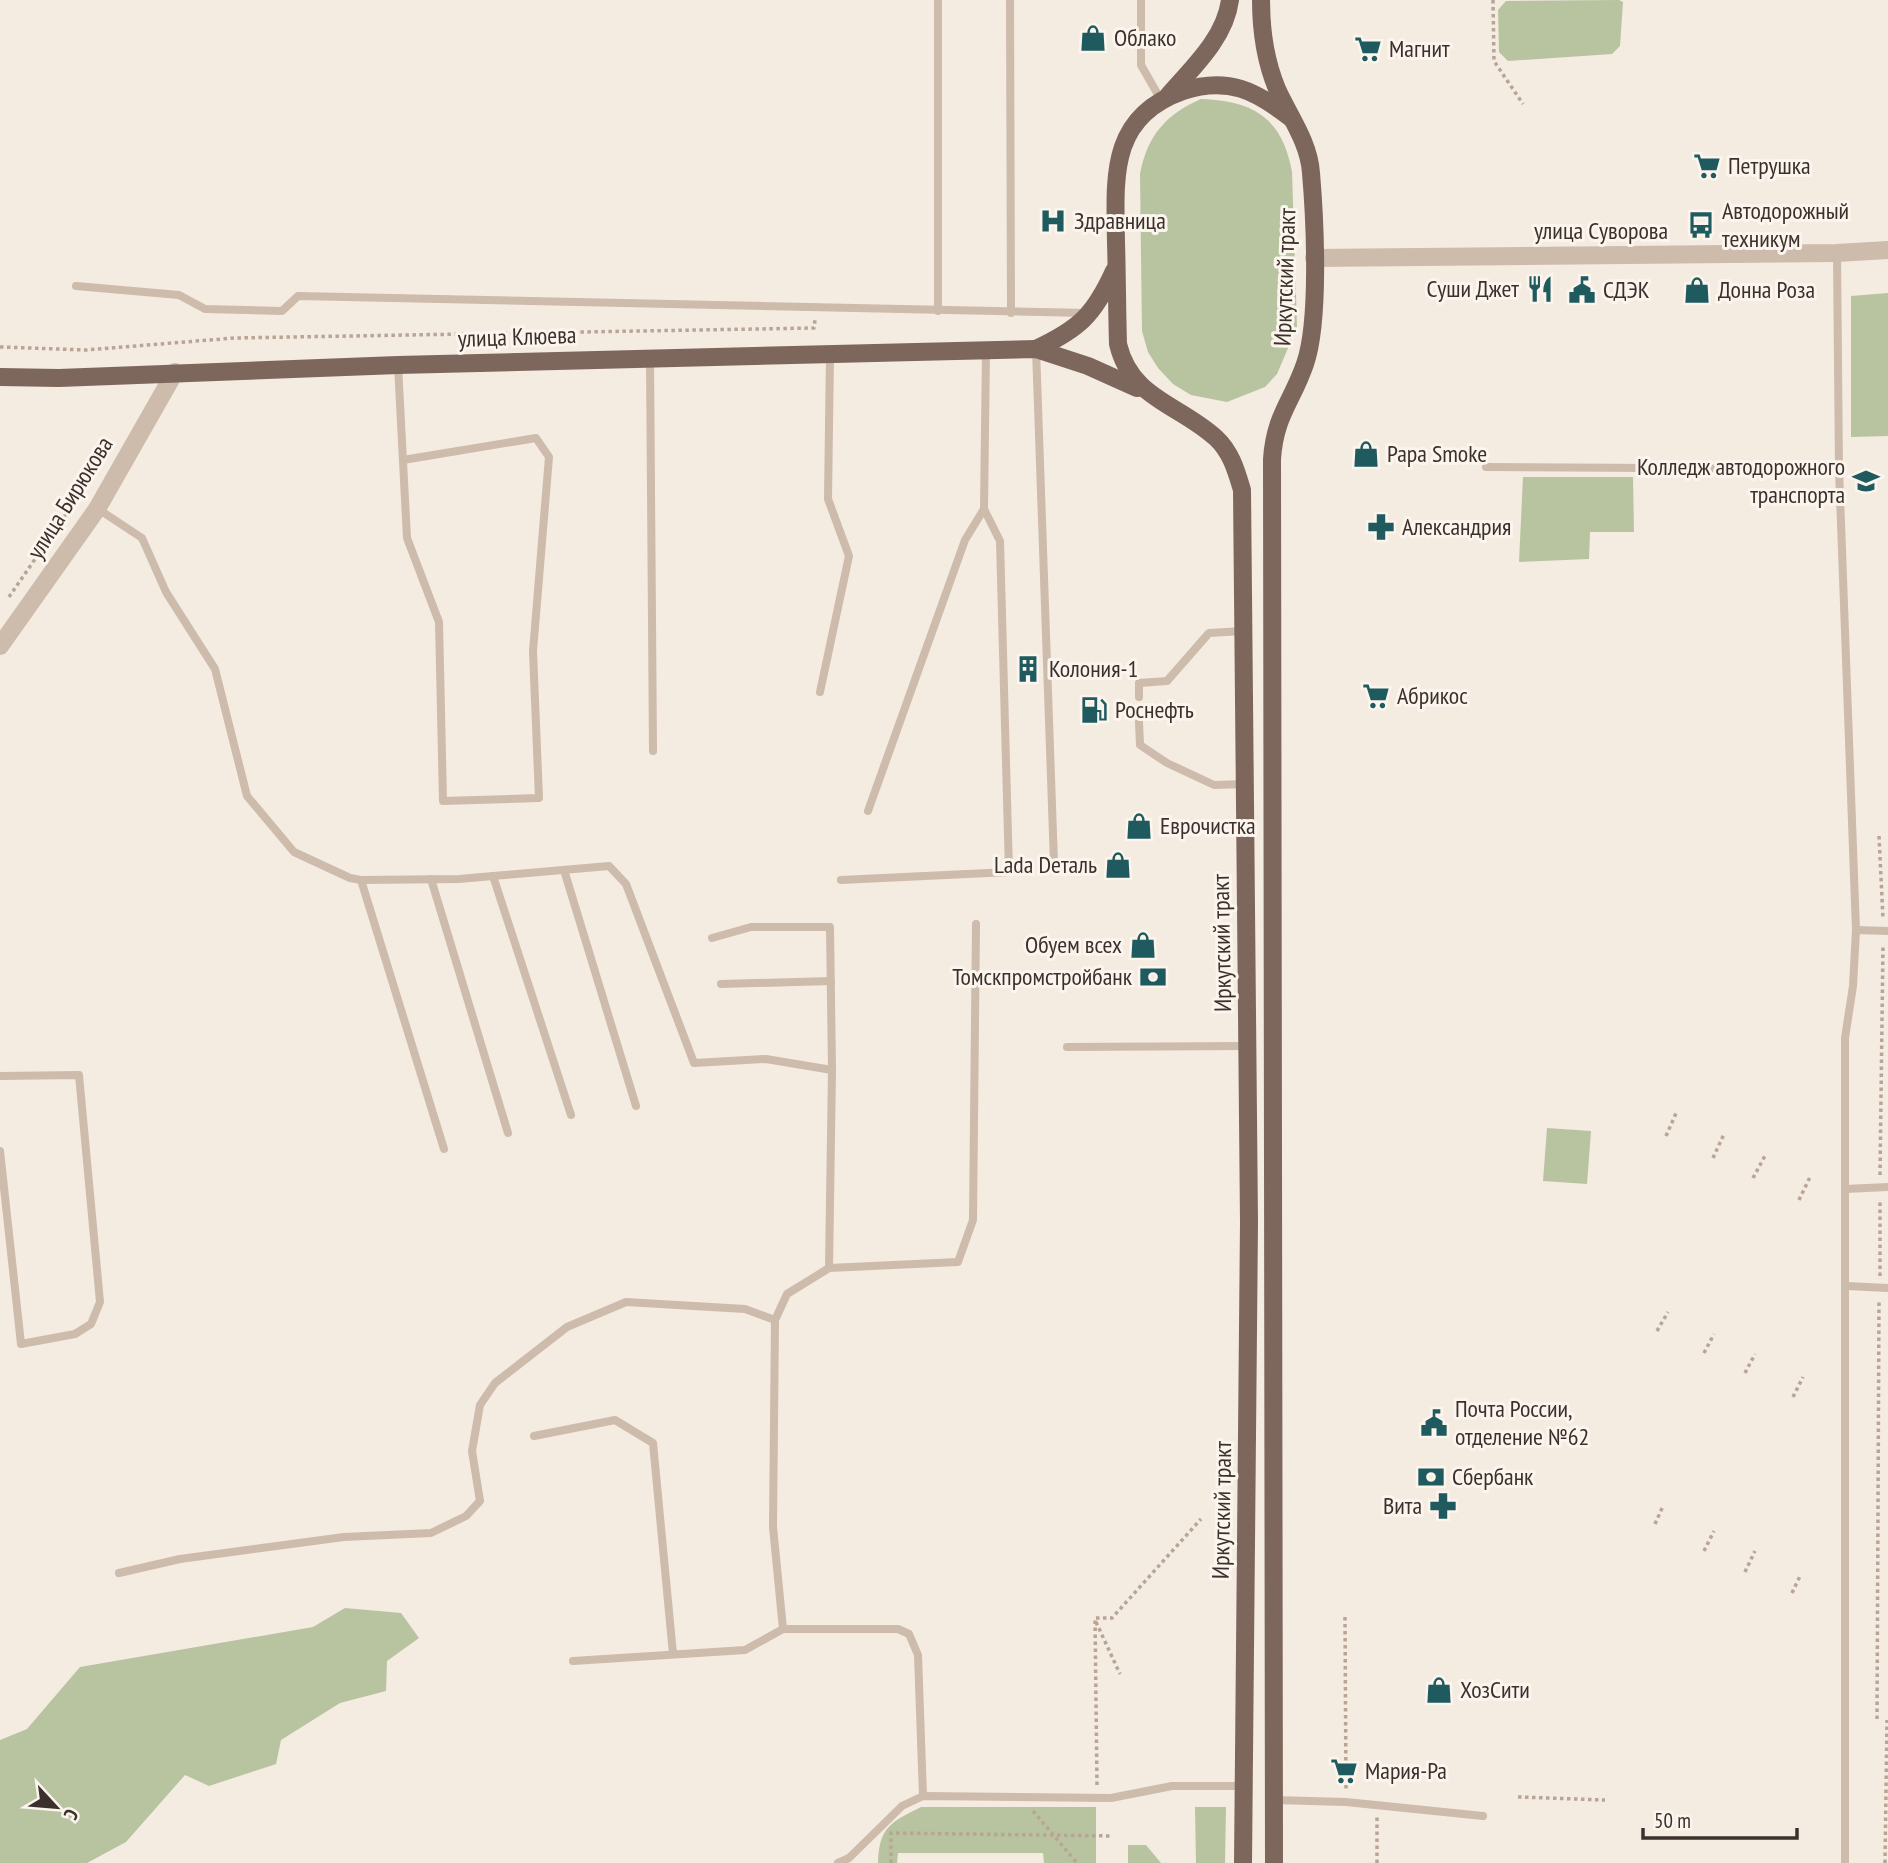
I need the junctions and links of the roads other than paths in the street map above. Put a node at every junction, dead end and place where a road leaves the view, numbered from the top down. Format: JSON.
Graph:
{"nodes":[{"id":1,"x":938,"y":0,"type":"edge"},
{"id":2,"x":1010,"y":0,"type":"edge"},
{"id":3,"x":1140,"y":0,"type":"edge"},
{"id":4,"x":1230,"y":0,"type":"edge"},
{"id":5,"x":1261,"y":0,"type":"edge"},
{"id":6,"x":1164,"y":99,"type":"junction"},
{"id":7,"x":1291,"y":118,"type":"junction"},
{"id":8,"x":1888,"y":250,"type":"edge"},
{"id":9,"x":1837,"y":253,"type":"junction"},
{"id":10,"x":1314,"y":258,"type":"junction"},
{"id":11,"x":1116,"y":264,"type":"junction"},
{"id":12,"x":76,"y":286,"type":"dead end"},
{"id":13,"x":938,"y":311,"type":"junction"},
{"id":14,"x":1011,"y":313,"type":"junction"},
{"id":15,"x":1092,"y":313,"type":"junction"},
{"id":16,"x":1036,"y":349,"type":"junction"},
{"id":17,"x":986,"y":350,"type":"junction"},
{"id":18,"x":830,"y":353,"type":"junction"},
{"id":19,"x":650,"y":358,"type":"junction"},
{"id":20,"x":398,"y":365,"type":"junction"},
{"id":21,"x":175,"y":372,"type":"junction"},
{"id":22,"x":0,"y":377,"type":"edge"},
{"id":23,"x":1144,"y":390,"type":"junction"},
{"id":24,"x":403,"y":460,"type":"junction"},
{"id":25,"x":1486,"y":467,"type":"dead end"},
{"id":26,"x":1839,"y":469,"type":"junction"},
{"id":27,"x":97,"y":509,"type":"junction"},
{"id":28,"x":984,"y":509,"type":"junction"},
{"id":29,"x":1243,"y":631,"type":"junction"},
{"id":30,"x":0,"y":646,"type":"edge"},
{"id":31,"x":820,"y":692,"type":"dead end"},
{"id":32,"x":1139,"y":697,"type":"dead end"},
{"id":33,"x":1139,"y":722,"type":"dead end"},
{"id":34,"x":653,"y":751,"type":"dead end"},
{"id":35,"x":1245,"y":784,"type":"junction"},
{"id":36,"x":869,"y":811,"type":"dead end"},
{"id":37,"x":1054,"y":863,"type":"dead end"},
{"id":38,"x":564,"y":870,"type":"junction"},
{"id":39,"x":494,"y":876,"type":"junction"},
{"id":40,"x":431,"y":879,"type":"junction"},
{"id":41,"x":361,"y":880,"type":"junction"},
{"id":42,"x":841,"y":880,"type":"dead end"},
{"id":43,"x":976,"y":924,"type":"dead end"},
{"id":44,"x":1856,"y":930,"type":"junction"},
{"id":45,"x":1886,"y":930,"type":"edge"},
{"id":46,"x":712,"y":937,"type":"dead end"},
{"id":47,"x":831,"y":981,"type":"junction"},
{"id":48,"x":721,"y":984,"type":"dead end"},
{"id":49,"x":1248,"y":1046,"type":"junction"},
{"id":50,"x":1068,"y":1047,"type":"dead end"},
{"id":51,"x":832,"y":1070,"type":"junction"},
{"id":52,"x":0,"y":1076,"type":"edge"},
{"id":53,"x":636,"y":1106,"type":"dead end"},
{"id":54,"x":572,"y":1115,"type":"dead end"},
{"id":55,"x":508,"y":1133,"type":"dead end"},
{"id":56,"x":444,"y":1149,"type":"dead end"},
{"id":57,"x":0,"y":1151,"type":"edge"},
{"id":58,"x":1,"y":1170,"type":"edge"},
{"id":59,"x":1884,"y":1187,"type":"edge"},
{"id":60,"x":1845,"y":1189,"type":"junction"},
{"id":61,"x":4,"y":1233,"type":"edge"},
{"id":62,"x":829,"y":1268,"type":"junction"},
{"id":63,"x":1846,"y":1286,"type":"junction"},
{"id":64,"x":1884,"y":1288,"type":"edge"},
{"id":65,"x":775,"y":1320,"type":"junction"},
{"id":66,"x":534,"y":1436,"type":"dead end"},
{"id":67,"x":119,"y":1573,"type":"dead end"},
{"id":68,"x":783,"y":1629,"type":"junction"},
{"id":69,"x":673,"y":1654,"type":"junction"},
{"id":70,"x":573,"y":1661,"type":"dead end"},
{"id":71,"x":1244,"y":1786,"type":"junction"},
{"id":72,"x":923,"y":1796,"type":"junction"},
{"id":73,"x":1274,"y":1800,"type":"junction"},
{"id":74,"x":1483,"y":1816,"type":"dead end"},
{"id":75,"x":838,"y":1863,"type":"edge"},
{"id":76,"x":1243,"y":1863,"type":"edge"},
{"id":77,"x":1274,"y":1863,"type":"edge"},
{"id":78,"x":1845,"y":1863,"type":"edge"}],
"edges":[{"from":1,"to":13,"type":"lane"},
{"from":2,"to":14,"type":"lane"},
{"from":3,"to":6,"type":"lane"},
{"from":4,"to":6,"type":"main road","name":"Иркутский тракт"},
{"from":5,"to":7,"type":"main road","name":"Иркутский тракт"},
{"from":6,"to":7,"type":"main road","name":"Иркутский тракт"},
{"from":6,"to":11,"type":"main road","name":"Иркутский тракт"},
{"from":7,"to":10,"type":"main road","name":"Иркутский тракт"},
{"from":8,"to":9,"type":"street","name":"улица Суворова"},
{"from":9,"to":10,"type":"street","name":"улица Суворова"},
{"from":9,"to":26,"type":"lane"},
{"from":10,"to":73,"type":"main road","name":"Иркутский тракт"},
{"from":11,"to":15,"type":"main road","name":"улица Клюева"},
{"from":11,"to":23,"type":"main road","name":"Иркутский тракт"},
{"from":12,"to":13,"type":"lane"},
{"from":13,"to":14,"type":"lane"},
{"from":14,"to":15,"type":"lane"},
{"from":15,"to":16,"type":"main road","name":"улица Клюева"},
{"from":16,"to":17,"type":"main road","name":"улица Клюева"},
{"from":16,"to":23,"type":"main road","name":"улица Клюева"},
{"from":16,"to":37,"type":"lane"},
{"from":17,"to":18,"type":"main road","name":"улица Клюева"},
{"from":17,"to":28,"type":"lane"},
{"from":18,"to":19,"type":"main road","name":"улица Клюева"},
{"from":18,"to":31,"type":"lane"},
{"from":19,"to":20,"type":"main road","name":"улица Клюева"},
{"from":19,"to":34,"type":"lane"},
{"from":20,"to":21,"type":"main road","name":"улица Клюева"},
{"from":20,"to":24,"type":"lane"},
{"from":21,"to":22,"type":"main road","name":"улица Клюева"},
{"from":21,"to":27,"type":"street","name":"улица Бирюкова"},
{"from":23,"to":29,"type":"main road","name":"Иркутский тракт"},
{"from":24,"to":24,"type":"lane"},
{"from":25,"to":26,"type":"lane"},
{"from":26,"to":44,"type":"lane"},
{"from":27,"to":30,"type":"street","name":"улица Бирюкова"},
{"from":27,"to":41,"type":"lane"},
{"from":28,"to":36,"type":"lane"},
{"from":28,"to":42,"type":"lane"},
{"from":29,"to":32,"type":"lane"},
{"from":29,"to":35,"type":"main road","name":"Иркутский тракт"},
{"from":33,"to":35,"type":"lane"},
{"from":35,"to":49,"type":"main road","name":"Иркутский тракт"},
{"from":38,"to":39,"type":"lane"},
{"from":38,"to":51,"type":"lane"},
{"from":38,"to":53,"type":"lane"},
{"from":39,"to":40,"type":"lane"},
{"from":39,"to":54,"type":"lane"},
{"from":40,"to":41,"type":"lane"},
{"from":40,"to":55,"type":"lane"},
{"from":41,"to":56,"type":"lane"},
{"from":43,"to":62,"type":"lane"},
{"from":44,"to":45,"type":"lane"},
{"from":44,"to":60,"type":"lane"},
{"from":46,"to":47,"type":"lane"},
{"from":47,"to":48,"type":"lane"},
{"from":47,"to":51,"type":"lane"},
{"from":49,"to":50,"type":"lane"},
{"from":49,"to":71,"type":"main road","name":"Иркутский тракт"},
{"from":51,"to":62,"type":"lane"},
{"from":52,"to":61,"type":"lane"},
{"from":57,"to":58,"type":"lane"},
{"from":58,"to":61,"type":"lane"},
{"from":59,"to":60,"type":"lane"},
{"from":60,"to":63,"type":"lane"},
{"from":62,"to":65,"type":"lane"},
{"from":63,"to":64,"type":"lane"},
{"from":63,"to":78,"type":"lane"},
{"from":65,"to":67,"type":"lane"},
{"from":65,"to":68,"type":"lane"},
{"from":66,"to":69,"type":"lane"},
{"from":68,"to":69,"type":"lane"},
{"from":68,"to":72,"type":"lane"},
{"from":69,"to":70,"type":"lane"},
{"from":71,"to":72,"type":"lane"},
{"from":71,"to":76,"type":"main road","name":"Иркутский тракт"},
{"from":72,"to":75,"type":"lane"},
{"from":73,"to":74,"type":"lane"},
{"from":73,"to":77,"type":"main road","name":"Иркутский тракт"}]}
